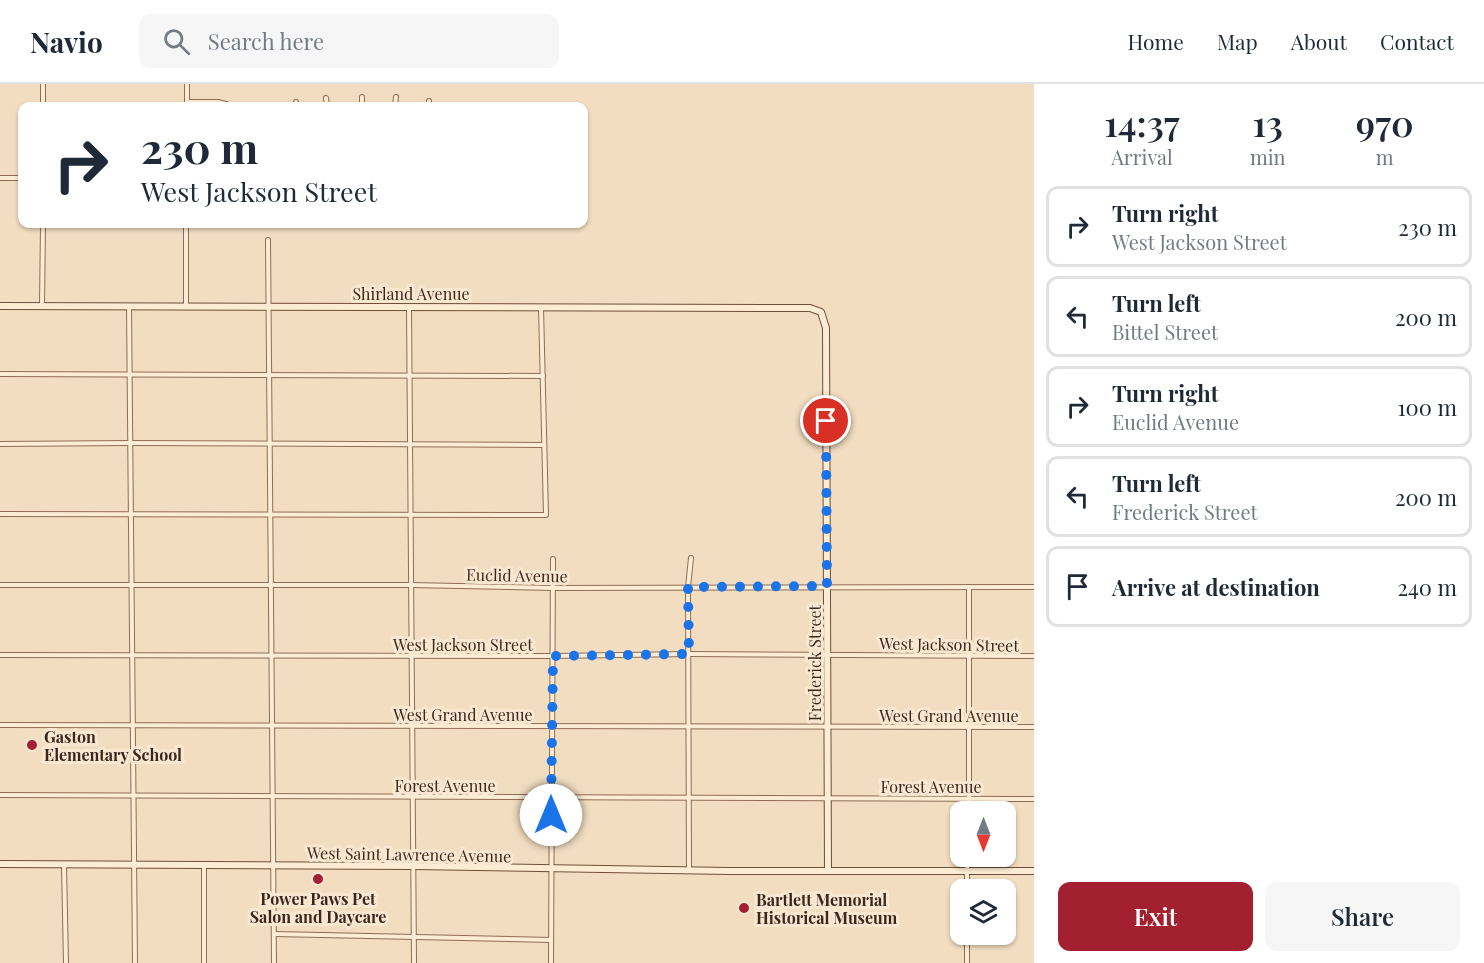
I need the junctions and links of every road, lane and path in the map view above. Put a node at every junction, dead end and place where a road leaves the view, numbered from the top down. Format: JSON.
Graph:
{"nodes":[{"id":1,"x":43,"y":84,"type":"edge"},
{"id":2,"x":187,"y":84,"type":"edge"},
{"id":3,"x":362,"y":97,"type":"dead end"},
{"id":4,"x":396,"y":97,"type":"dead end"},
{"id":5,"x":326,"y":98,"type":"dead end"},
{"id":6,"x":43,"y":102,"type":"edge"},
{"id":7,"x":187,"y":102,"type":"edge"},
{"id":8,"x":326,"y":102,"type":"edge"},
{"id":9,"x":362,"y":102,"type":"edge"},
{"id":10,"x":395,"y":102,"type":"edge"},
{"id":11,"x":0,"y":178,"type":"edge"},
{"id":12,"x":18,"y":178,"type":"edge"},
{"id":13,"x":43,"y":228,"type":"edge"},
{"id":14,"x":186,"y":228,"type":"edge"},
{"id":15,"x":268,"y":240,"type":"dead end"},
{"id":16,"x":0,"y":306,"type":"edge"},
{"id":17,"x":42,"y":306,"type":"junction"},
{"id":18,"x":129,"y":306,"type":"junction"},
{"id":19,"x":186,"y":306,"type":"junction"},
{"id":20,"x":269,"y":306,"type":"junction"},
{"id":21,"x":409,"y":307,"type":"junction"},
{"id":22,"x":541,"y":307,"type":"junction"},
{"id":23,"x":822,"y":312,"type":"joint"},
{"id":24,"x":0,"y":374,"type":"edge"},
{"id":25,"x":130,"y":374,"type":"junction"},
{"id":26,"x":271,"y":375,"type":"junction"},
{"id":27,"x":409,"y":375,"type":"junction"},
{"id":28,"x":543,"y":376,"type":"junction"},
{"id":29,"x":130,"y":443,"type":"junction"},
{"id":30,"x":0,"y":444,"type":"edge"},
{"id":31,"x":271,"y":445,"type":"junction"},
{"id":32,"x":410,"y":445,"type":"junction"},
{"id":33,"x":543,"y":445,"type":"junction"},
{"id":34,"x":0,"y":514,"type":"edge"},
{"id":35,"x":131,"y":515,"type":"junction"},
{"id":36,"x":271,"y":515,"type":"junction"},
{"id":37,"x":410,"y":516,"type":"junction"},
{"id":38,"x":691,"y":558,"type":"dead end"},
{"id":39,"x":553,"y":559,"type":"dead end"},
{"id":40,"x":272,"y":584,"type":"junction"},
{"id":41,"x":0,"y":585,"type":"edge"},
{"id":42,"x":132,"y":585,"type":"junction"},
{"id":43,"x":410,"y":585,"type":"junction"},
{"id":44,"x":827,"y":586,"type":"junction"},
{"id":45,"x":688,"y":587,"type":"junction"},
{"id":46,"x":969,"y":587,"type":"junction"},
{"id":47,"x":1034,"y":587,"type":"edge"},
{"id":48,"x":552,"y":588,"type":"junction"},
{"id":49,"x":689,"y":654,"type":"junction"},
{"id":50,"x":828,"y":654,"type":"junction"},
{"id":51,"x":0,"y":655,"type":"edge"},
{"id":52,"x":272,"y":655,"type":"junction"},
{"id":53,"x":132,"y":656,"type":"junction"},
{"id":54,"x":411,"y":656,"type":"junction"},
{"id":55,"x":553,"y":656,"type":"junction"},
{"id":56,"x":969,"y":656,"type":"junction"},
{"id":57,"x":1034,"y":656,"type":"edge"},
{"id":58,"x":273,"y":724,"type":"junction"},
{"id":59,"x":0,"y":725,"type":"edge"},
{"id":60,"x":133,"y":726,"type":"junction"},
{"id":61,"x":411,"y":726,"type":"junction"},
{"id":62,"x":551,"y":726,"type":"junction"},
{"id":63,"x":689,"y":726,"type":"junction"},
{"id":64,"x":828,"y":727,"type":"junction"},
{"id":65,"x":969,"y":727,"type":"junction"},
{"id":66,"x":1034,"y":728,"type":"edge"},
{"id":67,"x":0,"y":795,"type":"edge"},
{"id":68,"x":133,"y":795,"type":"junction"},
{"id":69,"x":273,"y":795,"type":"junction"},
{"id":70,"x":412,"y":796,"type":"junction"},
{"id":71,"x":690,"y":797,"type":"junction"},
{"id":72,"x":828,"y":797,"type":"junction"},
{"id":73,"x":551,"y":798,"type":"junction"},
{"id":74,"x":969,"y":798,"type":"junction"},
{"id":75,"x":1034,"y":799,"type":"edge"},
{"id":76,"x":0,"y":864,"type":"edge"},
{"id":77,"x":135,"y":864,"type":"junction"},
{"id":78,"x":64,"y":865,"type":"junction"},
{"id":79,"x":204,"y":865,"type":"junction"},
{"id":80,"x":273,"y":866,"type":"junction"},
{"id":81,"x":412,"y":866,"type":"junction"},
{"id":82,"x":967,"y":867,"type":"edge"},
{"id":83,"x":551,"y":869,"type":"junction"},
{"id":84,"x":689,"y":871,"type":"junction"},
{"id":85,"x":828,"y":871,"type":"junction"},
{"id":86,"x":967,"y":871,"type":"junction"},
{"id":87,"x":1034,"y":871,"type":"edge"},
{"id":88,"x":967,"y":879,"type":"edge"},
{"id":89,"x":274,"y":934,"type":"junction"},
{"id":90,"x":413,"y":937,"type":"junction"},
{"id":91,"x":551,"y":940,"type":"junction"},
{"id":92,"x":967,"y":945,"type":"edge"},
{"id":93,"x":66,"y":963,"type":"edge"},
{"id":94,"x":135,"y":963,"type":"edge"},
{"id":95,"x":204,"y":963,"type":"edge"},
{"id":96,"x":274,"y":963,"type":"edge"},
{"id":97,"x":414,"y":963,"type":"edge"},
{"id":98,"x":551,"y":963,"type":"edge"},
{"id":99,"x":967,"y":963,"type":"edge"}],
"edges":[{"from":1,"to":6,"type":"street"},
{"from":2,"to":7,"type":"street"},
{"from":3,"to":9,"type":"street"},
{"from":4,"to":10,"type":"street"},
{"from":5,"to":8,"type":"street"},
{"from":11,"to":12,"type":"street"},
{"from":13,"to":17,"type":"street"},
{"from":14,"to":19,"type":"street"},
{"from":15,"to":20,"type":"street"},
{"from":16,"to":17,"type":"street","name":"Shirland Avenue"},
{"from":17,"to":18,"type":"street","name":"Shirland Avenue"},
{"from":18,"to":19,"type":"street","name":"Shirland Avenue"},
{"from":18,"to":25,"type":"street"},
{"from":19,"to":20,"type":"street","name":"Shirland Avenue"},
{"from":20,"to":21,"type":"street","name":"Shirland Avenue"},
{"from":20,"to":26,"type":"street"},
{"from":21,"to":22,"type":"street","name":"Shirland Avenue"},
{"from":21,"to":27,"type":"street"},
{"from":22,"to":23,"type":"street","name":"Shirland Avenue"},
{"from":22,"to":28,"type":"street"},
{"from":23,"to":44,"type":"street","name":"Frederick Street"},
{"from":24,"to":25,"type":"street"},
{"from":25,"to":26,"type":"street"},
{"from":25,"to":29,"type":"street"},
{"from":26,"to":27,"type":"street"},
{"from":26,"to":31,"type":"street"},
{"from":27,"to":28,"type":"street"},
{"from":27,"to":32,"type":"street"},
{"from":28,"to":33,"type":"street"},
{"from":29,"to":30,"type":"street"},
{"from":29,"to":31,"type":"street"},
{"from":29,"to":35,"type":"street"},
{"from":31,"to":32,"type":"street"},
{"from":31,"to":36,"type":"street"},
{"from":32,"to":33,"type":"street"},
{"from":32,"to":37,"type":"street"},
{"from":33,"to":37,"type":"street"},
{"from":34,"to":35,"type":"street"},
{"from":35,"to":36,"type":"street"},
{"from":35,"to":42,"type":"street"},
{"from":36,"to":37,"type":"street"},
{"from":36,"to":40,"type":"street"},
{"from":37,"to":43,"type":"street"},
{"from":38,"to":45,"type":"street"},
{"from":39,"to":48,"type":"street"},
{"from":40,"to":42,"type":"street","name":"Euclid Avenue"},
{"from":40,"to":43,"type":"street","name":"Euclid Avenue"},
{"from":40,"to":52,"type":"street"},
{"from":41,"to":42,"type":"street","name":"Euclid Avenue"},
{"from":42,"to":53,"type":"street"},
{"from":43,"to":48,"type":"street","name":"Euclid Avenue"},
{"from":43,"to":54,"type":"street"},
{"from":44,"to":45,"type":"street","name":"Euclid Avenue"},
{"from":44,"to":46,"type":"street","name":"Euclid Avenue"},
{"from":44,"to":50,"type":"street","name":"Frederick Street"},
{"from":45,"to":48,"type":"street","name":"Euclid Avenue"},
{"from":45,"to":49,"type":"street"},
{"from":46,"to":47,"type":"street","name":"Euclid Avenue"},
{"from":46,"to":56,"type":"street"},
{"from":48,"to":55,"type":"street"},
{"from":49,"to":50,"type":"street","name":"West Jackson Street"},
{"from":49,"to":55,"type":"street","name":"West Jackson Street"},
{"from":49,"to":63,"type":"street"},
{"from":50,"to":56,"type":"street","name":"West Jackson Street"},
{"from":50,"to":64,"type":"street","name":"Frederick Street"},
{"from":51,"to":53,"type":"street","name":"West Jackson Street"},
{"from":52,"to":53,"type":"street","name":"West Jackson Street"},
{"from":52,"to":54,"type":"street","name":"West Jackson Street"},
{"from":52,"to":58,"type":"street"},
{"from":53,"to":60,"type":"street"},
{"from":54,"to":55,"type":"street","name":"West Jackson Street"},
{"from":54,"to":61,"type":"street"},
{"from":55,"to":62,"type":"street"},
{"from":56,"to":57,"type":"street","name":"West Jackson Street"},
{"from":56,"to":65,"type":"street"},
{"from":58,"to":60,"type":"street","name":"West Grand Avenue"},
{"from":58,"to":61,"type":"street","name":"West Grand Avenue"},
{"from":58,"to":69,"type":"street"},
{"from":59,"to":60,"type":"street","name":"West Grand Avenue"},
{"from":60,"to":68,"type":"street"},
{"from":61,"to":62,"type":"street","name":"West Grand Avenue"},
{"from":61,"to":70,"type":"street"},
{"from":62,"to":63,"type":"street","name":"West Grand Avenue"},
{"from":62,"to":73,"type":"street"},
{"from":63,"to":64,"type":"street","name":"West Grand Avenue"},
{"from":63,"to":71,"type":"street"},
{"from":64,"to":65,"type":"street","name":"West Grand Avenue"},
{"from":64,"to":72,"type":"street","name":"Frederick Street"},
{"from":65,"to":66,"type":"street","name":"West Grand Avenue"},
{"from":65,"to":74,"type":"street"},
{"from":67,"to":68,"type":"street","name":"Forest Avenue"},
{"from":68,"to":69,"type":"street","name":"Forest Avenue"},
{"from":68,"to":77,"type":"street"},
{"from":69,"to":70,"type":"street","name":"Forest Avenue"},
{"from":69,"to":80,"type":"street"},
{"from":70,"to":73,"type":"street","name":"Forest Avenue"},
{"from":70,"to":81,"type":"street"},
{"from":71,"to":72,"type":"street","name":"Forest Avenue"},
{"from":71,"to":73,"type":"street","name":"Forest Avenue"},
{"from":71,"to":84,"type":"street"},
{"from":72,"to":74,"type":"street","name":"Forest Avenue"},
{"from":72,"to":85,"type":"street","name":"Frederick Street"},
{"from":73,"to":83,"type":"street"},
{"from":74,"to":75,"type":"street","name":"Forest Avenue"},
{"from":76,"to":78,"type":"street","name":"West Saint Lawrence Avenue"},
{"from":77,"to":78,"type":"street","name":"West Saint Lawrence Avenue"},
{"from":77,"to":79,"type":"street","name":"West Saint Lawrence Avenue"},
{"from":77,"to":94,"type":"street"},
{"from":78,"to":93,"type":"street"},
{"from":79,"to":80,"type":"street","name":"West Saint Lawrence Avenue"},
{"from":79,"to":95,"type":"street"},
{"from":80,"to":81,"type":"street","name":"West Saint Lawrence Avenue"},
{"from":80,"to":89,"type":"street"},
{"from":81,"to":83,"type":"street","name":"West Saint Lawrence Avenue"},
{"from":81,"to":90,"type":"street"},
{"from":82,"to":86,"type":"street"},
{"from":83,"to":84,"type":"street","name":"West Saint Lawrence Avenue"},
{"from":83,"to":91,"type":"street"},
{"from":84,"to":85,"type":"street","name":"West Saint Lawrence Avenue"},
{"from":85,"to":86,"type":"street","name":"West Saint Lawrence Avenue"},
{"from":86,"to":87,"type":"street","name":"West Saint Lawrence Avenue"},
{"from":86,"to":88,"type":"street"},
{"from":89,"to":90,"type":"street"},
{"from":89,"to":96,"type":"street"},
{"from":90,"to":91,"type":"street"},
{"from":90,"to":97,"type":"street"},
{"from":91,"to":98,"type":"street"},
{"from":92,"to":99,"type":"street"}]}
